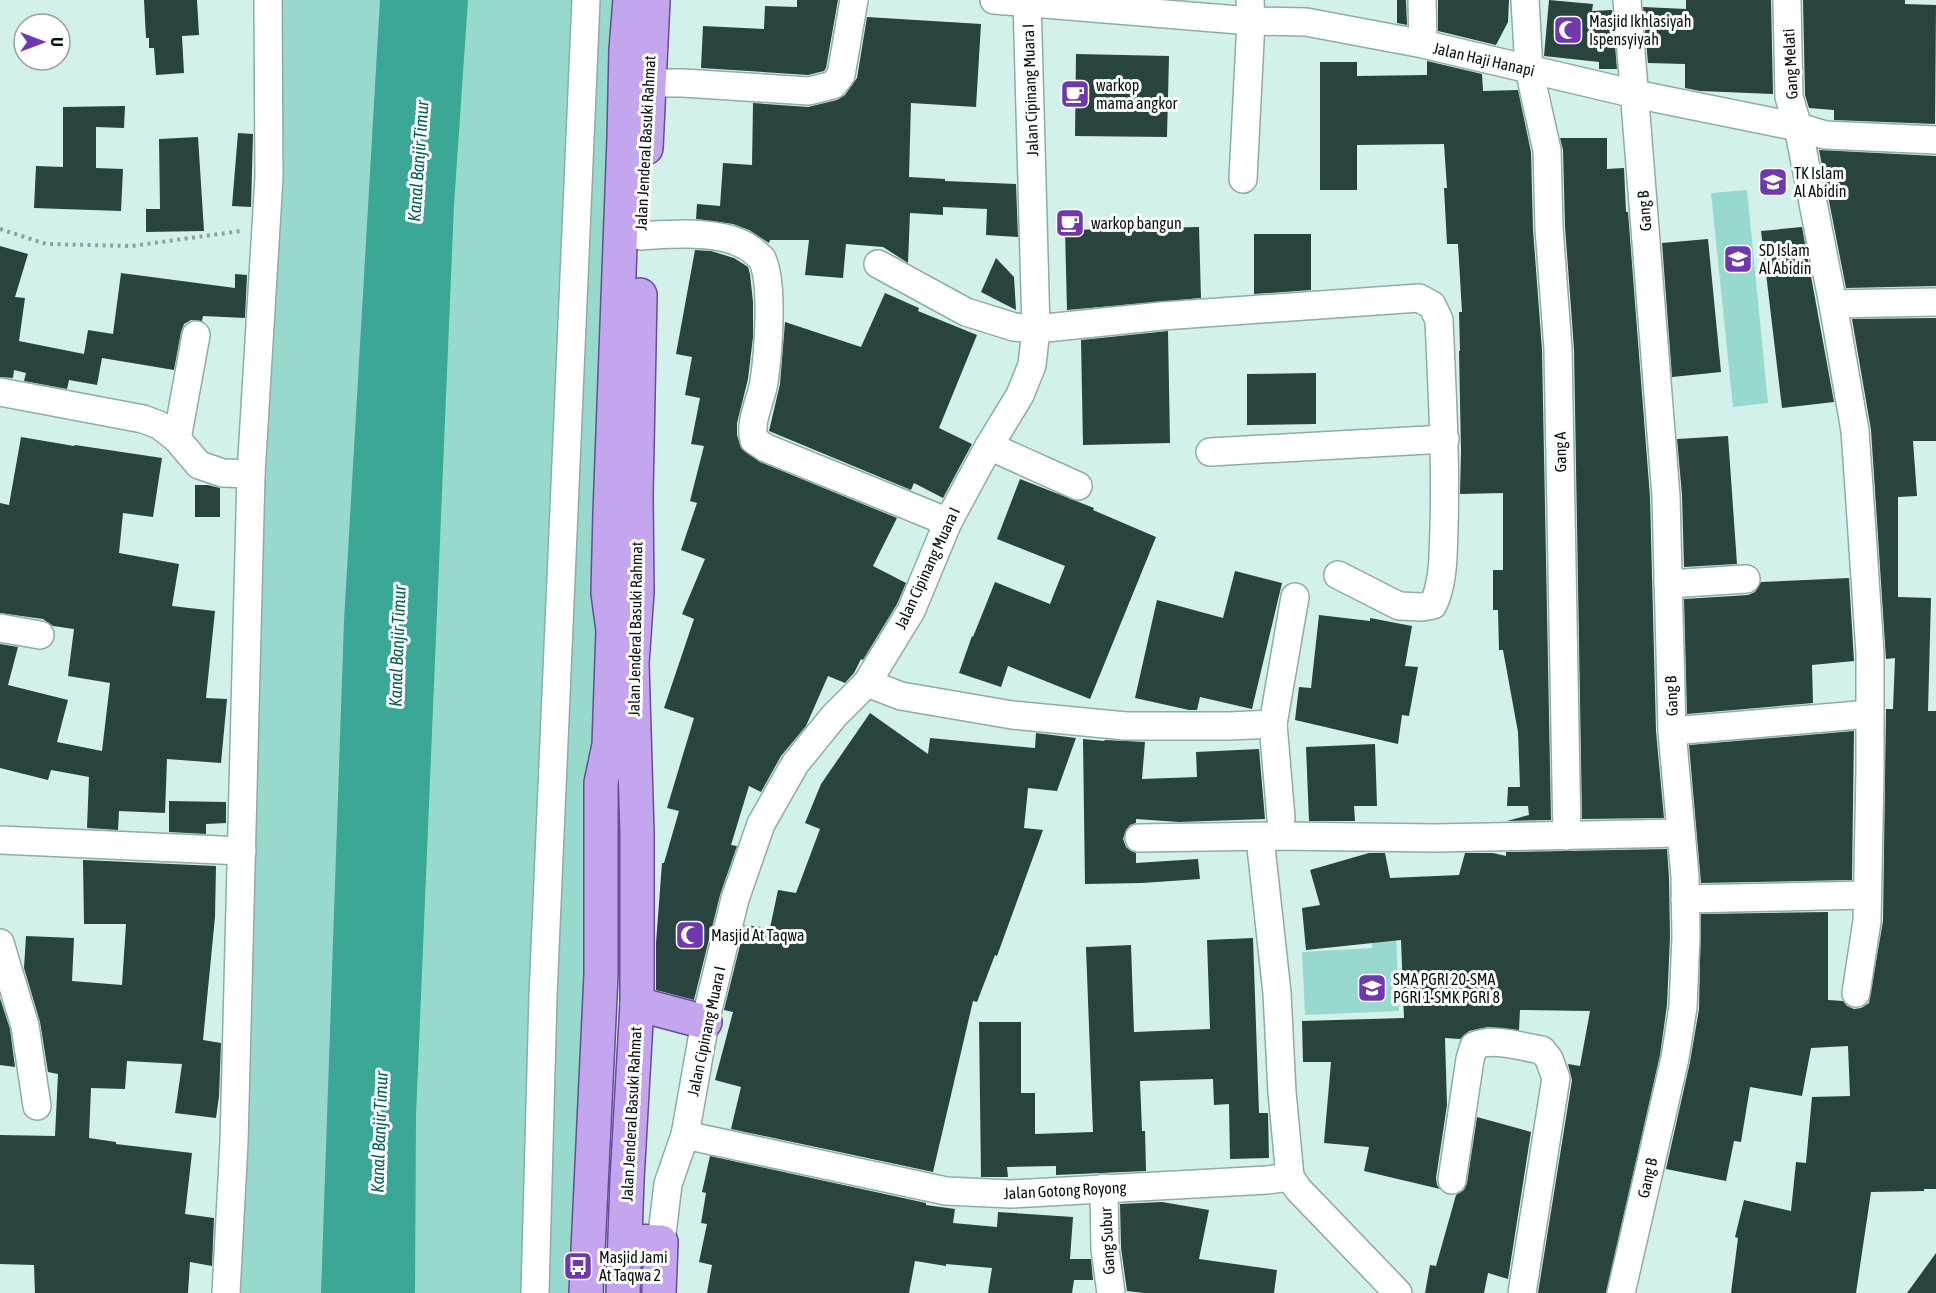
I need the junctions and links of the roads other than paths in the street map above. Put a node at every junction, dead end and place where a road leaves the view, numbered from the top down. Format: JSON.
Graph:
{"nodes":[{"id":1,"x":268,"y":0,"type":"edge"},
{"id":2,"x":585,"y":0,"type":"edge"},
{"id":3,"x":630,"y":0,"type":"edge"},
{"id":4,"x":653,"y":0,"type":"edge"},
{"id":5,"x":854,"y":0,"type":"edge"},
{"id":6,"x":994,"y":0,"type":"edge"},
{"id":7,"x":1422,"y":0,"type":"edge"},
{"id":8,"x":1525,"y":0,"type":"edge"},
{"id":9,"x":1627,"y":0,"type":"edge"},
{"id":10,"x":1787,"y":0,"type":"edge"},
{"id":11,"x":1027,"y":1,"type":"edge"},
{"id":12,"x":1250,"y":11,"type":"edge"},
{"id":13,"x":1423,"y":44,"type":"junction"},
{"id":14,"x":1529,"y":69,"type":"junction"},
{"id":15,"x":649,"y":83,"type":"junction"},
{"id":16,"x":1635,"y":94,"type":"junction"},
{"id":17,"x":1798,"y":127,"type":"junction"},
{"id":18,"x":1936,"y":140,"type":"edge"},
{"id":19,"x":1243,"y":179,"type":"dead end"},
{"id":20,"x":641,"y":236,"type":"junction"},
{"id":21,"x":878,"y":264,"type":"dead end"},
{"id":22,"x":1936,"y":302,"type":"edge"},
{"id":23,"x":1833,"y":304,"type":"junction"},
{"id":24,"x":1036,"y":329,"type":"junction"},
{"id":25,"x":196,"y":335,"type":"dead end"},
{"id":26,"x":0,"y":392,"type":"edge"},
{"id":27,"x":177,"y":439,"type":"junction"},
{"id":28,"x":1445,"y":439,"type":"junction"},
{"id":29,"x":989,"y":446,"type":"junction"},
{"id":30,"x":1210,"y":452,"type":"dead end"},
{"id":31,"x":251,"y":474,"type":"junction"},
{"id":32,"x":1078,"y":486,"type":"dead end"},
{"id":33,"x":948,"y":522,"type":"junction"},
{"id":34,"x":1338,"y":575,"type":"dead end"},
{"id":35,"x":1746,"y":579,"type":"dead end"},
{"id":36,"x":1668,"y":584,"type":"junction"},
{"id":37,"x":1295,"y":597,"type":"dead end"},
{"id":38,"x":0,"y":628,"type":"edge"},
{"id":39,"x":40,"y":635,"type":"dead end"},
{"id":40,"x":867,"y":683,"type":"junction"},
{"id":41,"x":1870,"y":714,"type":"junction"},
{"id":42,"x":1273,"y":723,"type":"junction"},
{"id":43,"x":1672,"y":731,"type":"junction"},
{"id":44,"x":1281,"y":818,"type":"dead end"},
{"id":45,"x":1681,"y":833,"type":"junction"},
{"id":46,"x":1567,"y":836,"type":"junction"},
{"id":47,"x":1139,"y":838,"type":"dead end"},
{"id":48,"x":1260,"y":838,"type":"junction"},
{"id":49,"x":0,"y":840,"type":"edge"},
{"id":50,"x":242,"y":851,"type":"junction"},
{"id":51,"x":1868,"y":895,"type":"junction"},
{"id":52,"x":1685,"y":898,"type":"junction"},
{"id":53,"x":0,"y":943,"type":"edge"},
{"id":54,"x":1856,"y":993,"type":"dead end"},
{"id":55,"x":637,"y":1004,"type":"junction"},
{"id":56,"x":705,"y":1022,"type":"junction"},
{"id":57,"x":38,"y":1106,"type":"dead end"},
{"id":58,"x":685,"y":1135,"type":"junction"},
{"id":59,"x":1290,"y":1176,"type":"junction"},
{"id":60,"x":1452,"y":1180,"type":"dead end"},
{"id":61,"x":1104,"y":1188,"type":"junction"},
{"id":62,"x":626,"y":1241,"type":"junction"},
{"id":63,"x":661,"y":1242,"type":"junction"},
{"id":64,"x":226,"y":1293,"type":"edge"},
{"id":65,"x":535,"y":1293,"type":"edge"},
{"id":66,"x":584,"y":1293,"type":"edge"},
{"id":67,"x":624,"y":1293,"type":"edge"},
{"id":68,"x":659,"y":1293,"type":"edge"},
{"id":69,"x":1111,"y":1293,"type":"edge"},
{"id":70,"x":1398,"y":1293,"type":"edge"},
{"id":71,"x":1521,"y":1293,"type":"edge"},
{"id":72,"x":1622,"y":1293,"type":"edge"}],
"edges":[{"from":1,"to":31,"type":"street"},
{"from":2,"to":65,"type":"street"},
{"from":3,"to":66,"type":"main road","name":"Jalan Jenderal Basuki Rahmat"},
{"from":4,"to":15,"type":"main road","name":"Jalan Jenderal Basuki Rahmat"},
{"from":5,"to":15,"type":"street"},
{"from":6,"to":11,"type":"street","name":"Jalan Haji Hanapi"},
{"from":7,"to":13,"type":"street"},
{"from":8,"to":14,"type":"street","name":"Gang A"},
{"from":9,"to":16,"type":"street","name":"Gang B"},
{"from":10,"to":17,"type":"street","name":"Gang Melati"},
{"from":11,"to":12,"type":"street","name":"Jalan Haji Hanapi"},
{"from":11,"to":24,"type":"street","name":"Jalan Cipinang Muara I"},
{"from":12,"to":13,"type":"street","name":"Jalan Haji Hanapi"},
{"from":12,"to":19,"type":"street"},
{"from":13,"to":14,"type":"street","name":"Jalan Haji Hanapi"},
{"from":14,"to":16,"type":"street","name":"Jalan Haji Hanapi"},
{"from":14,"to":46,"type":"street","name":"Gang A"},
{"from":15,"to":20,"type":"main road","name":"Jalan Jenderal Basuki Rahmat"},
{"from":16,"to":17,"type":"street","name":"Jalan Haji Hanapi"},
{"from":16,"to":36,"type":"street","name":"Gang B"},
{"from":17,"to":18,"type":"street","name":"Jalan Haji Hanapi"},
{"from":17,"to":23,"type":"street","name":"Gang Melati"},
{"from":20,"to":33,"type":"street"},
{"from":20,"to":55,"type":"main road","name":"Jalan Jenderal Basuki Rahmat"},
{"from":21,"to":24,"type":"street"},
{"from":22,"to":23,"type":"street"},
{"from":23,"to":41,"type":"street","name":"Gang Melati"},
{"from":24,"to":28,"type":"street"},
{"from":24,"to":29,"type":"street","name":"Jalan Cipinang Muara I"},
{"from":25,"to":27,"type":"street"},
{"from":26,"to":27,"type":"street"},
{"from":27,"to":31,"type":"street"},
{"from":28,"to":30,"type":"street"},
{"from":28,"to":34,"type":"street"},
{"from":29,"to":32,"type":"street"},
{"from":29,"to":33,"type":"street","name":"Jalan Cipinang Muara I"},
{"from":31,"to":50,"type":"street"},
{"from":33,"to":40,"type":"street","name":"Jalan Cipinang Muara I"},
{"from":35,"to":36,"type":"street"},
{"from":36,"to":43,"type":"street","name":"Gang B"},
{"from":37,"to":42,"type":"street"},
{"from":38,"to":39,"type":"street"},
{"from":40,"to":42,"type":"street"},
{"from":40,"to":56,"type":"street","name":"Jalan Cipinang Muara I"},
{"from":41,"to":43,"type":"street"},
{"from":41,"to":51,"type":"street","name":"Gang Melati"},
{"from":42,"to":44,"type":"street"},
{"from":43,"to":45,"type":"street","name":"Gang B"},
{"from":45,"to":46,"type":"street"},
{"from":45,"to":52,"type":"street","name":"Gang B"},
{"from":46,"to":48,"type":"street"},
{"from":47,"to":48,"type":"street"},
{"from":48,"to":59,"type":"street"},
{"from":49,"to":50,"type":"street"},
{"from":50,"to":64,"type":"street"},
{"from":51,"to":52,"type":"street"},
{"from":51,"to":54,"type":"street","name":"Gang Melati"},
{"from":52,"to":72,"type":"street","name":"Gang B"},
{"from":53,"to":57,"type":"street"},
{"from":55,"to":56,"type":"main road"},
{"from":55,"to":62,"type":"main road","name":"Jalan Jenderal Basuki Rahmat"},
{"from":56,"to":58,"type":"street","name":"Jalan Cipinang Muara I"},
{"from":58,"to":61,"type":"street","name":"Jalan Gotong Royong"},
{"from":58,"to":63,"type":"street","name":"Jalan Cipinang Muara I"},
{"from":59,"to":61,"type":"street","name":"Jalan Gotong Royong"},
{"from":59,"to":70,"type":"street"},
{"from":60,"to":71,"type":"street"},
{"from":61,"to":69,"type":"street","name":"Gang Subur"},
{"from":62,"to":63,"type":"main road"},
{"from":62,"to":67,"type":"main road","name":"Jalan Jenderal Basuki Rahmat"},
{"from":63,"to":68,"type":"main road"}]}
